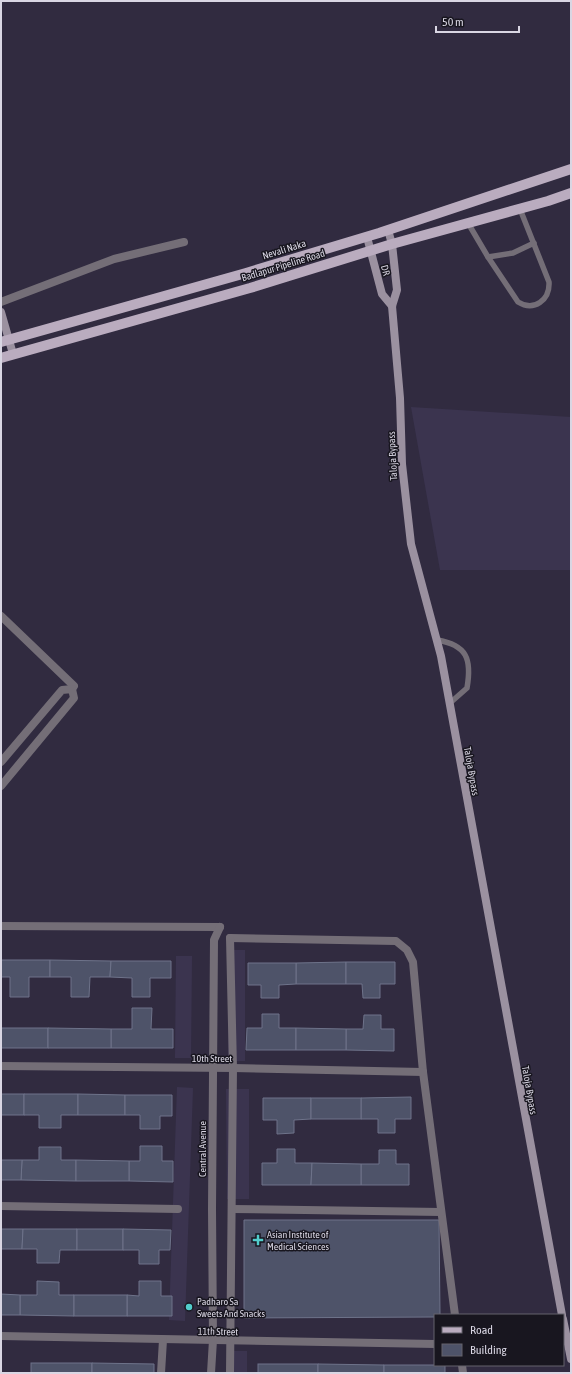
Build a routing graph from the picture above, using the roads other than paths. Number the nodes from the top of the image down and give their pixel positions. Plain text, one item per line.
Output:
1 (571, 169) edge
2 (571, 193) edge
3 (520, 209) junction
4 (468, 223) junction
5 (388, 230) junction
6 (367, 237) junction
7 (184, 242) dead end
8 (534, 243) junction
9 (392, 244) junction
10 (370, 251) junction
11 (488, 257) junction
12 (1, 302) edge
13 (392, 306) junction
14 (1, 312) edge
15 (5, 341) edge
16 (13, 354) junction
17 (1, 358) edge
18 (1, 616) edge
19 (437, 640) junction
20 (72, 690) junction
21 (450, 703) junction
22 (1, 762) edge
23 (1, 786) edge
24 (1, 926) edge
25 (220, 927) junction
26 (230, 938) junction
27 (1, 1066) edge
28 (213, 1068) junction
29 (234, 1068) junction
30 (423, 1072) junction
31 (1, 1206) edge
32 (178, 1209) dead end
33 (232, 1209) junction
34 (442, 1212) junction
35 (455, 1314) edge
36 (562, 1314) edge
37 (564, 1324) edge
38 (1, 1336) edge
39 (163, 1340) junction
40 (212, 1340) junction
41 (230, 1341) junction
42 (434, 1344) edge
43 (571, 1359) edge
44 (161, 1373) edge
45 (211, 1373) edge
46 (230, 1373) edge

1 - 5 main road, Nevali Naka
2 - 3 main road, Badlapur Pipeline Road
3 - 4 main road, Badlapur Pipeline Road
3 - 8 lane
4 - 9 main road, Badlapur Pipeline Road
4 - 11 lane
5 - 6 main road, Nevali Naka
5 - 9 main road, Taloja Bypass
6 - 10 main road, DR
6 - 15 main road, Nevali Naka
7 - 12 street
8 - 11 lane
8 - 11 lane
9 - 10 main road, Badlapur Pipeline Road
9 - 13 main road, Taloja Bypass
10 - 13 main road, DR
10 - 16 main road, Badlapur Pipeline Road
13 - 19 main road, Taloja Bypass
14 - 15 main road
15 - 16 main road
16 - 17 main road, Badlapur Pipeline Road
18 - 20 street
19 - 21 main road, Taloja Bypass
19 - 21 lane
20 - 22 street
20 - 23 street
21 - 36 main road, Taloja Bypass
24 - 25 street
25 - 26 street
25 - 28 street, Central Avenue
26 - 29 street
26 - 30 street
27 - 28 street, 10th Street
28 - 29 street, 10th Street
28 - 40 street, Central Avenue
29 - 30 street, 10th Street
29 - 33 street
30 - 34 street
31 - 32 street
33 - 34 street
33 - 41 street
34 - 35 street
37 - 43 main road
38 - 39 street, 11th Street
39 - 40 street, 11th Street
39 - 44 street
40 - 41 street, 11th Street
40 - 45 street, Central Avenue
41 - 42 street, 11th Street
41 - 46 street

